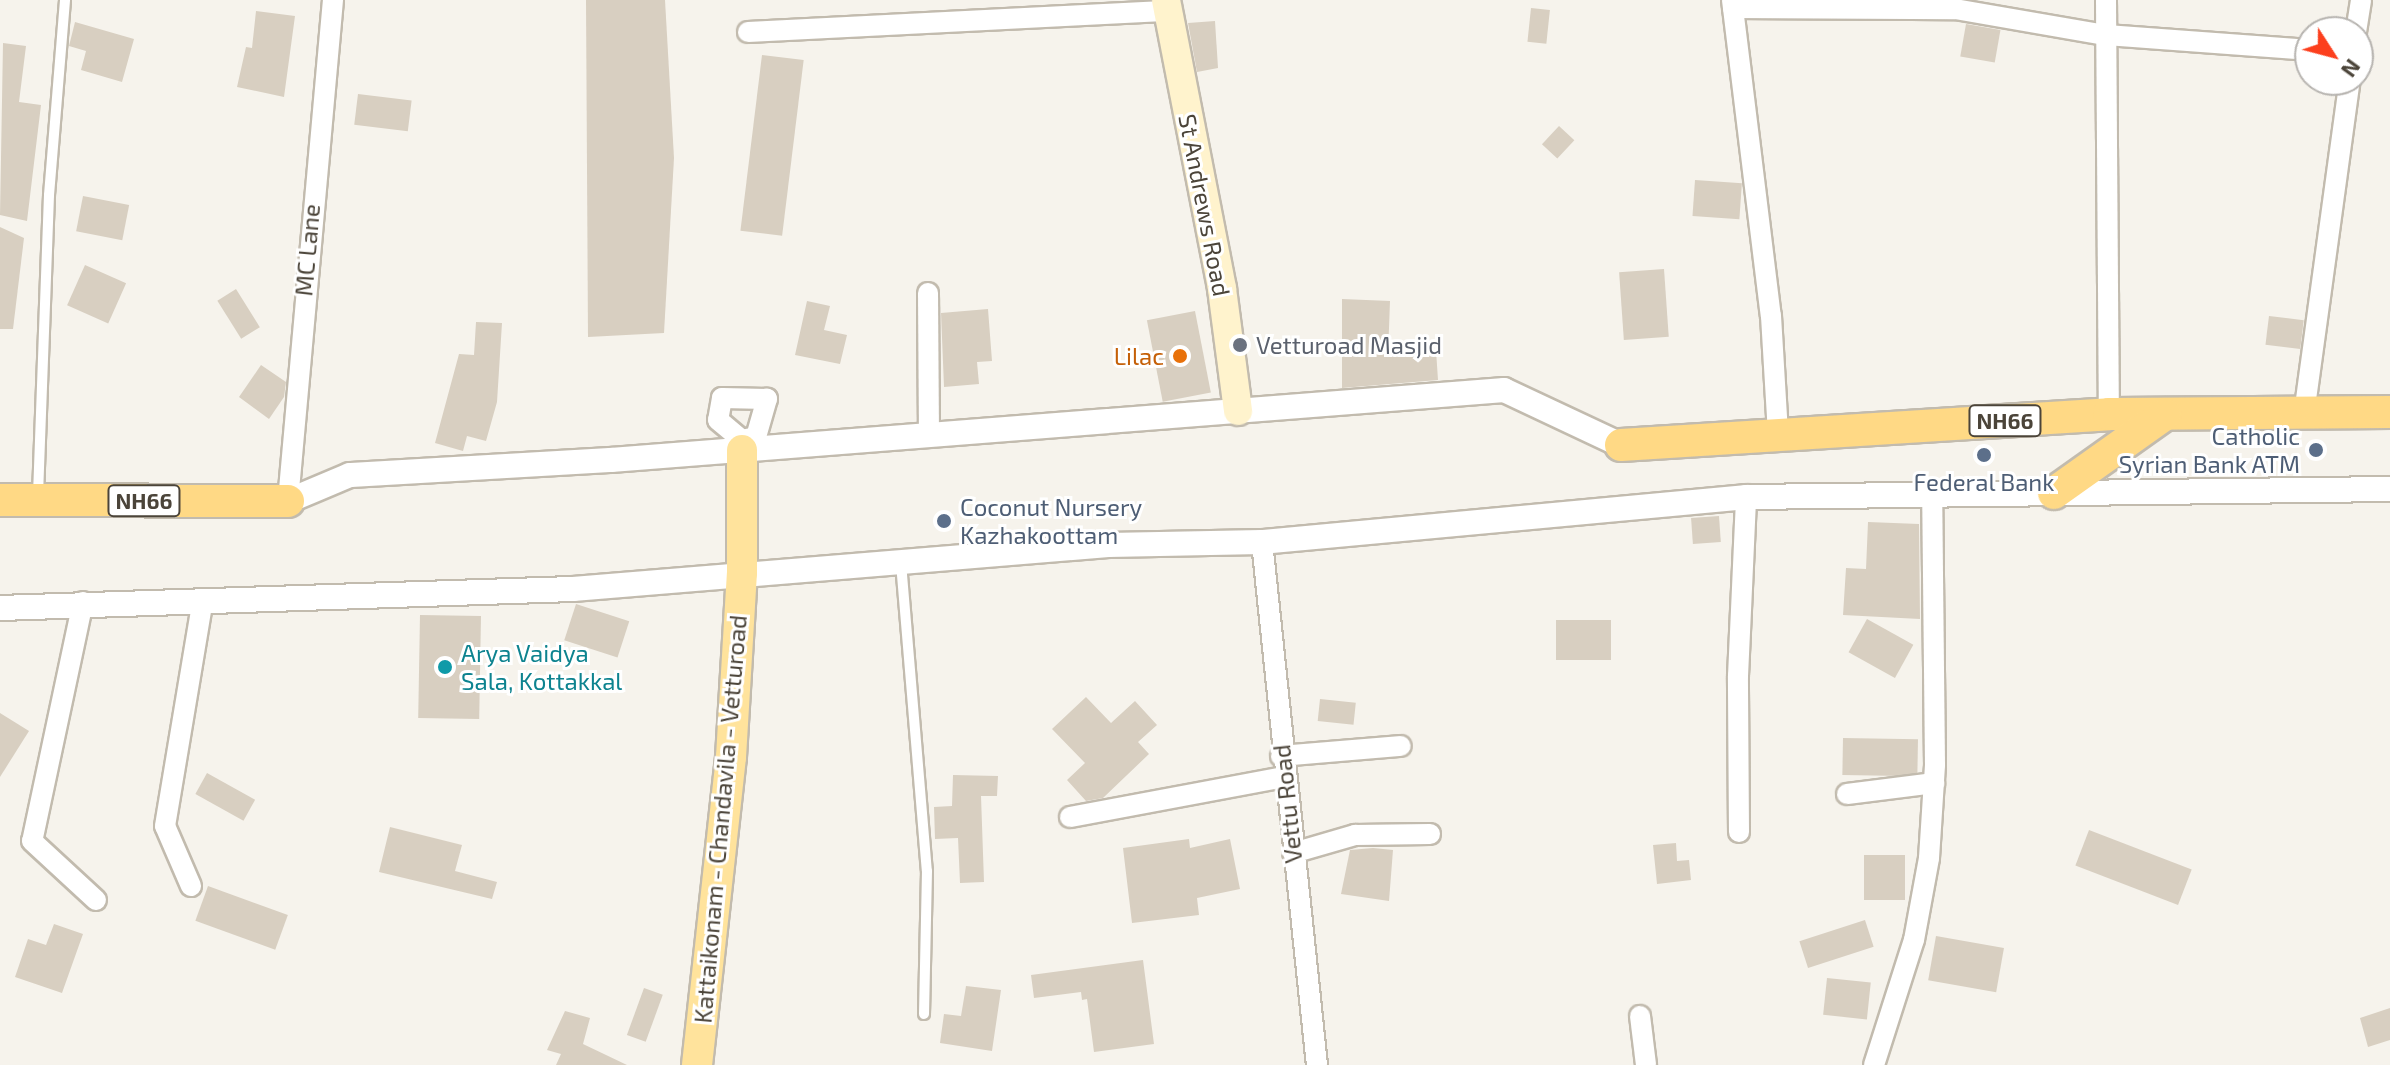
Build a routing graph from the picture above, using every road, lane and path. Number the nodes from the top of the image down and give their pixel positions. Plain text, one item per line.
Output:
1 (65, 0) edge
2 (333, 0) edge
3 (2106, 0) edge
4 (1732, 4) edge
5 (1167, 5) edge
6 (748, 32) dead end
7 (2106, 35) junction
8 (2294, 49) edge
9 (2348, 96) edge
10 (928, 293) dead end
11 (1238, 411) junction
12 (2390, 412) edge
13 (2109, 414) junction
14 (2165, 414) junction
15 (2304, 414) junction
16 (1778, 433) junction
17 (929, 435) junction
18 (742, 445) junction
19 (1621, 445) joint
20 (2390, 489) edge
21 (2054, 493) junction
22 (1932, 494) junction
23 (1746, 497) junction
24 (0, 500) edge
25 (37, 501) junction
26 (288, 501) junction
27 (1262, 542) junction
28 (901, 563) junction
29 (742, 573) junction
30 (203, 600) junction
31 (83, 602) junction
32 (0, 608) edge
33 (1401, 746) dead end
34 (1281, 756) junction
35 (1284, 777) junction
36 (1934, 783) junction
37 (1847, 794) dead end
38 (1070, 817) dead end
39 (1739, 832) dead end
40 (1430, 834) dead end
41 (1293, 853) junction
42 (191, 886) dead end
43 (96, 900) dead end
44 (924, 1014) dead end
45 (1640, 1016) dead end
46 (697, 1065) edge
47 (1317, 1065) edge
48 (1646, 1065) edge
49 (1874, 1065) edge

1 - 25 lane
2 - 26 street, MC Lane
3 - 7 street
4 - 7 street
4 - 16 street
5 - 6 street
5 - 11 main road, St Andrews Road
7 - 8 street
7 - 13 street
9 - 15 street
10 - 17 street
11 - 17 street
11 - 19 street
12 - 15 highway, NH66
13 - 14 highway, NH66
13 - 16 highway, NH66
14 - 15 highway, NH66
14 - 21 highway
16 - 19 highway, NH66
17 - 18 street
18 - 26 street
18 - 29 main road, Kattaikonam - Chandavila - Vetturoad
20 - 21 street
21 - 22 street
22 - 23 street
22 - 36 street
23 - 27 street
23 - 39 street
24 - 25 highway, NH66
25 - 26 highway, NH66
27 - 28 street
27 - 34 street, Vettu Road
28 - 29 street
28 - 44 lane
29 - 30 street
29 - 46 main road, Kattaikonam - Chandavila - Vetturoad
30 - 31 street
30 - 42 street
31 - 32 street
31 - 43 street
33 - 34 street
34 - 35 street, Vettu Road
35 - 38 street
35 - 41 street, Vettu Road
36 - 37 street
36 - 49 street
40 - 41 street
41 - 47 street, Vettu Road
45 - 48 street

